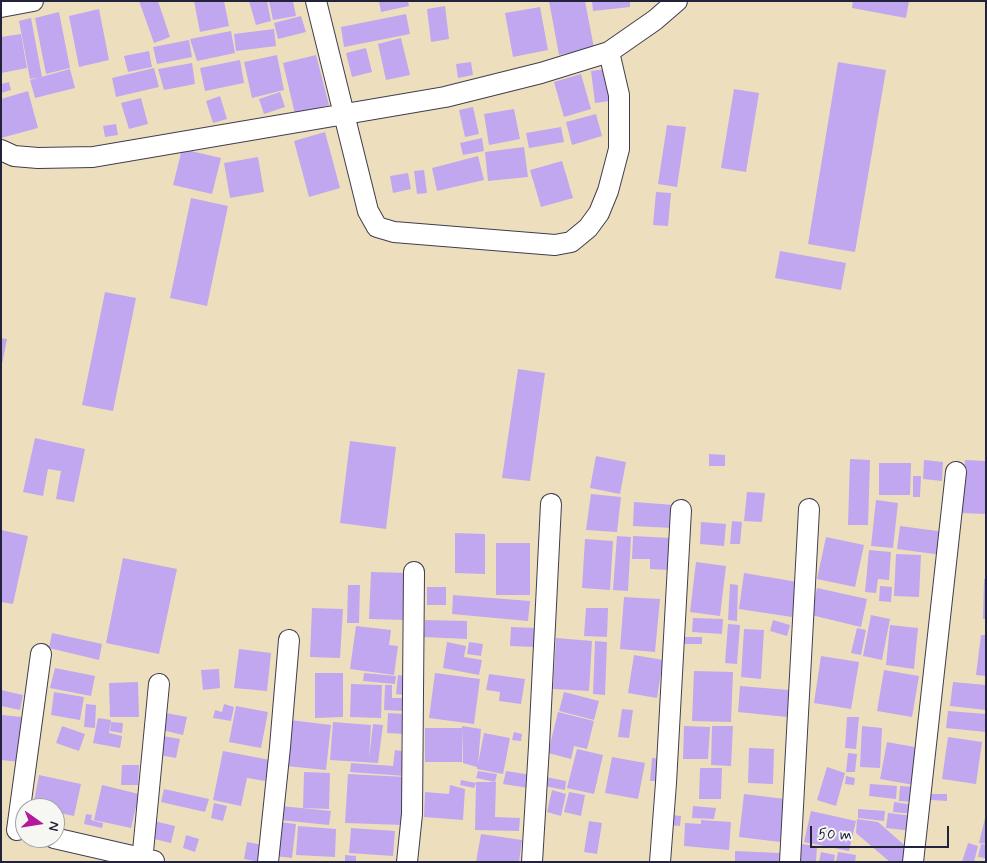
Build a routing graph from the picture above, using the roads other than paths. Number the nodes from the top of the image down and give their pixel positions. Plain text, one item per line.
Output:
1 (33, 1) edge
2 (316, 1) edge
3 (677, 1) edge
4 (1, 7) edge
5 (609, 52) junction
6 (345, 115) junction
7 (1, 150) edge
8 (956, 472) dead end
9 (551, 504) dead end
10 (809, 509) dead end
11 (681, 510) dead end
12 (414, 572) dead end
13 (289, 640) dead end
14 (41, 654) dead end
15 (159, 684) dead end
16 (14, 829) edge
17 (65, 841) edge
18 (147, 861) edge
19 (268, 862) edge
20 (407, 862) edge
21 (532, 862) edge
22 (660, 862) edge
23 (790, 862) edge
24 (913, 862) edge

1 - 4 street
2 - 6 street
3 - 5 street
5 - 6 street
5 - 6 street
6 - 7 street
8 - 24 street
9 - 21 street
10 - 23 street
11 - 22 street
12 - 20 street
13 - 19 street
14 - 16 street
15 - 18 street
17 - 18 street

